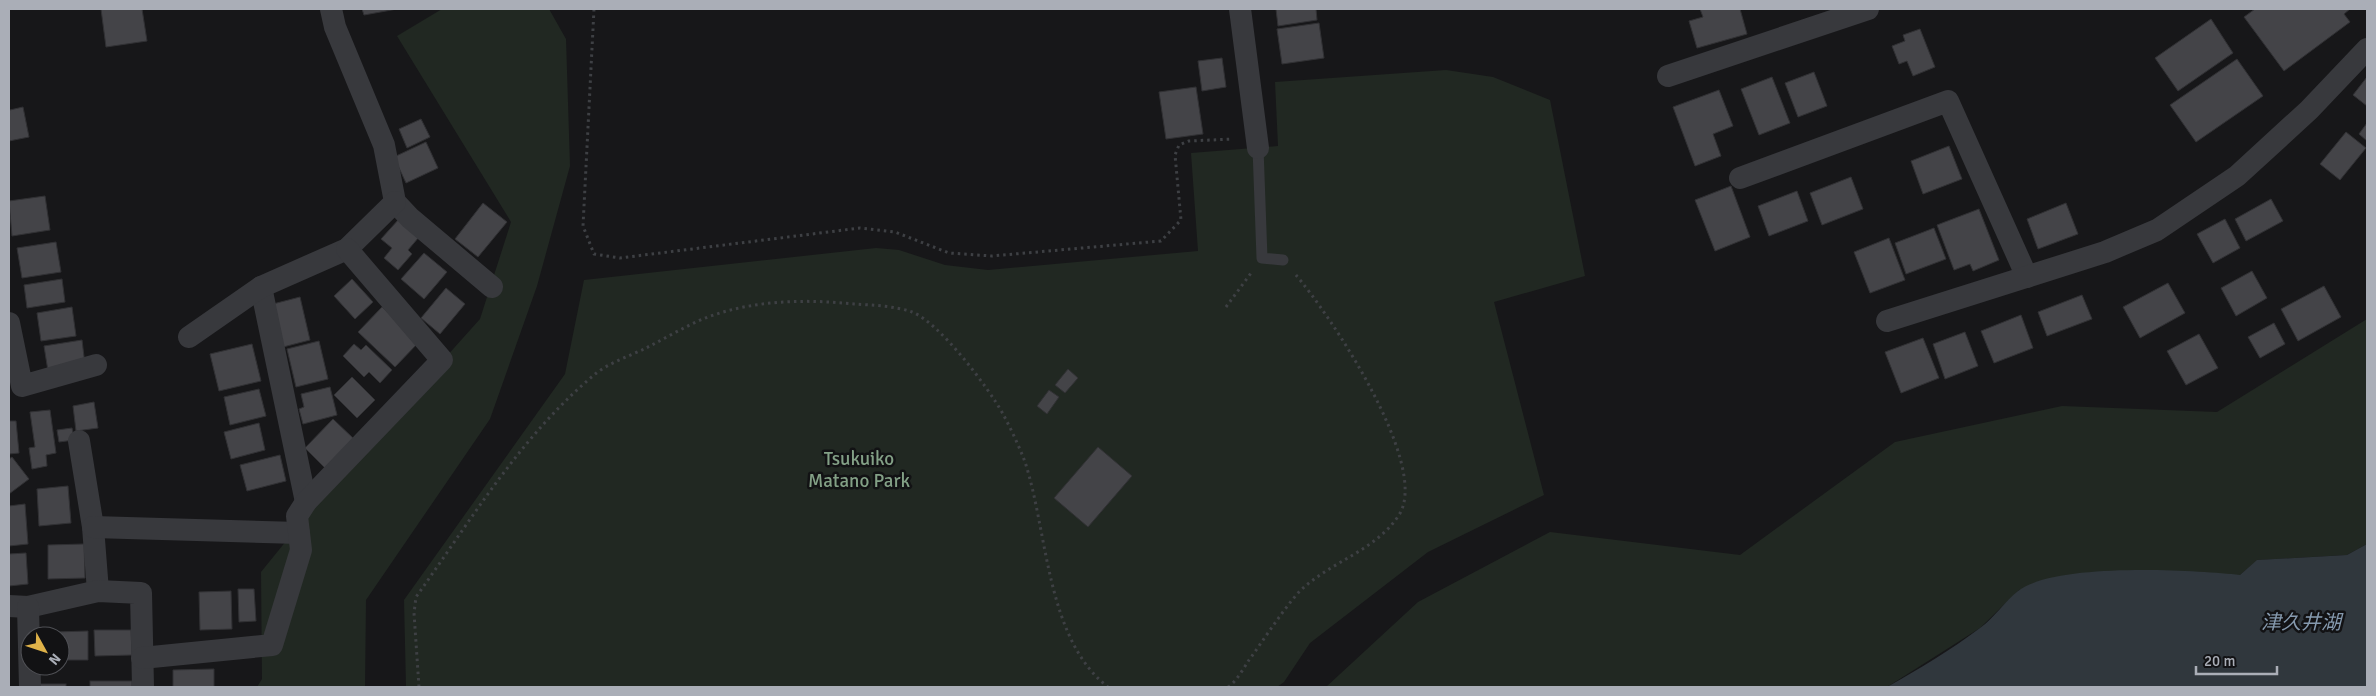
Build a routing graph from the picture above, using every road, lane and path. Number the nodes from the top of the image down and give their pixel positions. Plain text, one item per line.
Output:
1 (331, 9) edge
2 (594, 9) edge
3 (1240, 9) edge
4 (1868, 9) edge
5 (2367, 49) edge
6 (1668, 76) dead end
7 (1258, 143) junction
8 (1740, 178) dead end
9 (394, 202) junction
10 (347, 249) junction
11 (1262, 258) junction
12 (1283, 260) joint
13 (2028, 277) junction
14 (261, 286) junction
15 (492, 287) dead end
16 (1226, 307) dead end
17 (9, 322) edge
18 (1887, 322) dead end
19 (189, 337) dead end
20 (96, 365) dead end
21 (79, 441) dead end
22 (306, 502) junction
23 (93, 527) junction
24 (299, 534) junction
25 (98, 591) junction
26 (18, 606) edge
27 (142, 658) junction
28 (30, 687) edge
29 (143, 687) edge
30 (418, 687) edge
31 (1108, 687) edge
32 (1228, 687) edge

1 - 9 street
2 - 7 path
3 - 7 street
4 - 6 street
5 - 13 street
7 - 11 lane
8 - 13 street
9 - 10 street
9 - 15 street
10 - 14 street
10 - 22 street
11 - 12 lane
11 - 16 path
12 - 32 path
13 - 18 street
14 - 19 street
14 - 22 street
17 - 20 street
21 - 23 street
22 - 24 street
23 - 24 street
23 - 25 street
24 - 27 street
25 - 26 street
25 - 27 street
26 - 28 street
27 - 29 street
30 - 31 path

